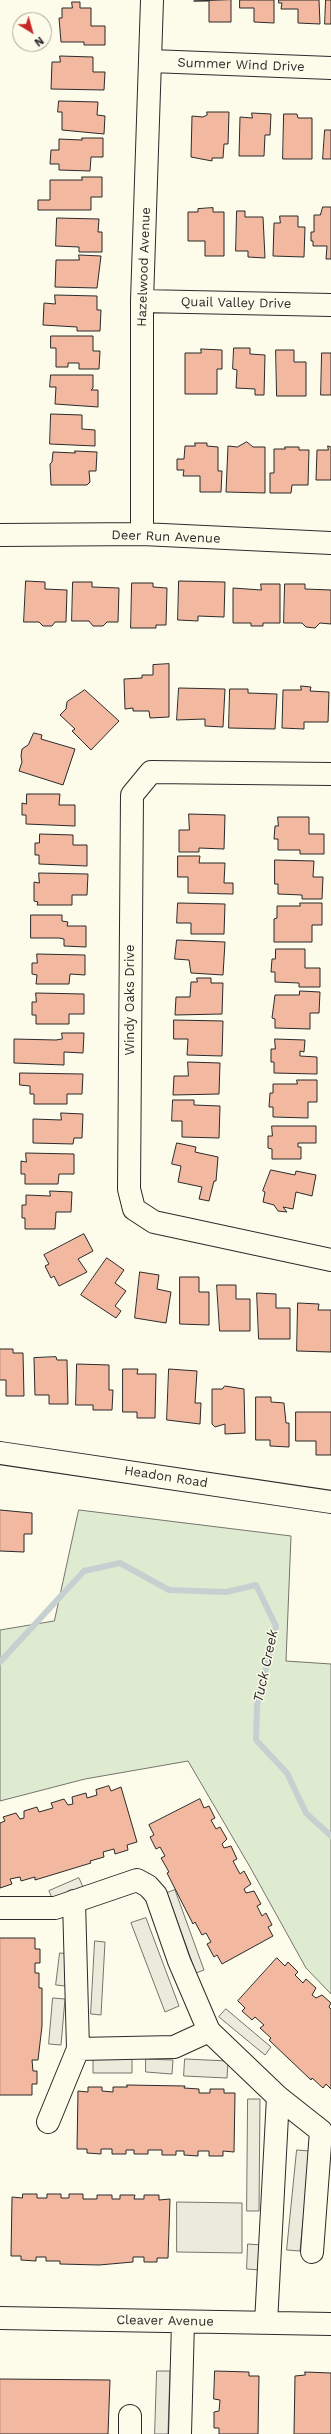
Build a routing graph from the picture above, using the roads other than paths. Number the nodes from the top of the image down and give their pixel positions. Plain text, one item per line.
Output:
1 (152, 0) edge
2 (151, 61) junction
3 (331, 68) edge
4 (142, 301) junction
5 (331, 304) edge
6 (142, 534) junction
7 (0, 535) edge
8 (331, 543) edge
9 (331, 774) edge
10 (331, 1260) edge
11 (0, 1453) edge
12 (331, 1502) edge
13 (74, 1901) junction
14 (0, 1908) edge
15 (209, 2031) junction
16 (78, 2049) junction
17 (278, 2097) junction
18 (48, 2122) dead end
19 (312, 2252) dead end
20 (0, 2318) edge
21 (183, 2322) junction
22 (266, 2323) junction
23 (331, 2324) edge
24 (180, 2434) edge

1 - 2 street, Hazelwood Avenue
2 - 3 street, Summer Wind Drive
2 - 4 street, Hazelwood Avenue
4 - 5 street, Quail Valley Drive
4 - 6 street, Hazelwood Avenue
6 - 7 street, Deer Run Avenue
6 - 8 street, Deer Run Avenue
9 - 10 street, Windy Oaks Drive
11 - 12 street, Headon Road
13 - 14 street
13 - 15 street
13 - 16 street
15 - 16 street
15 - 17 street
16 - 18 street
17 - 19 street
17 - 22 street
20 - 21 street, Cleaver Avenue
21 - 22 street, Cleaver Avenue
21 - 24 street
22 - 23 street, Cleaver Avenue

